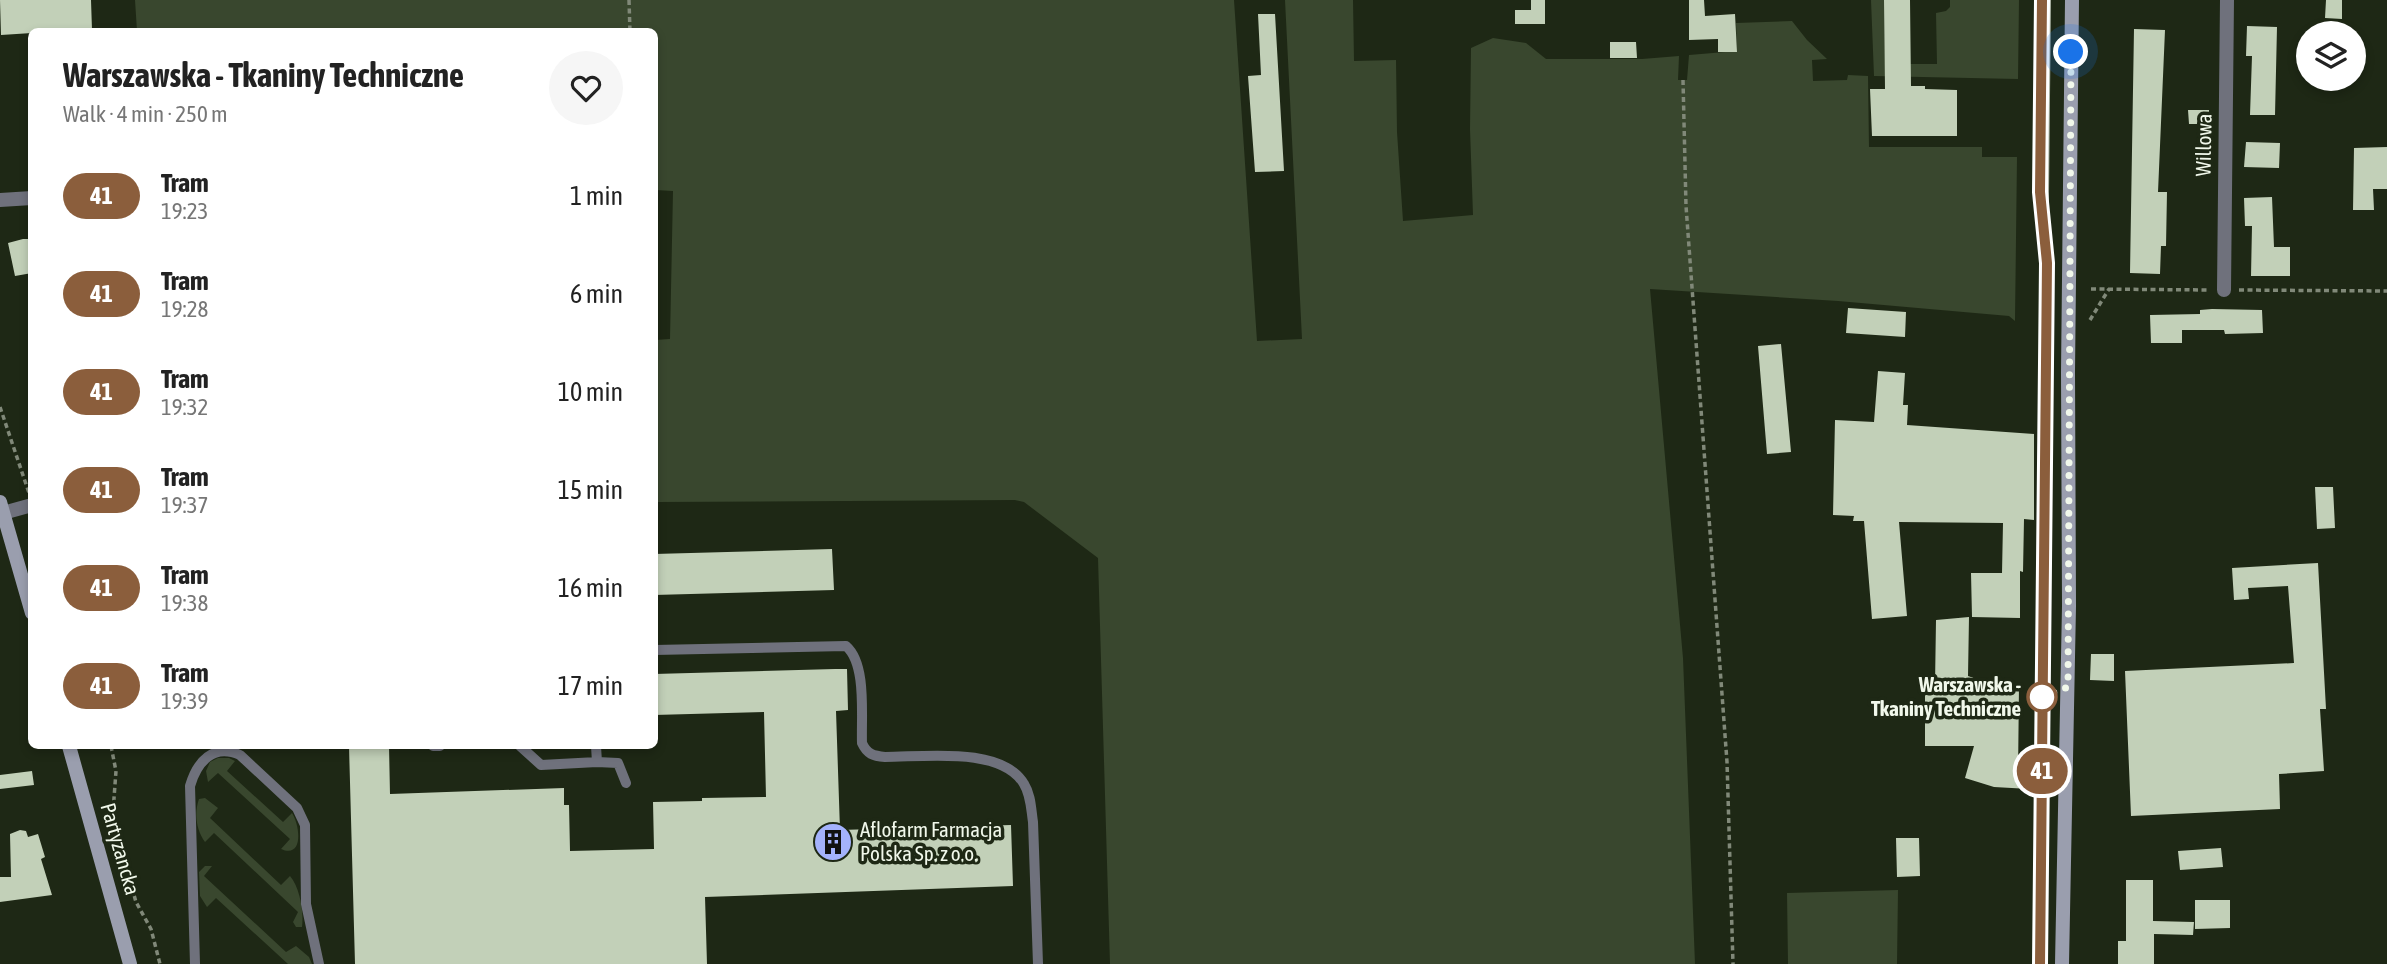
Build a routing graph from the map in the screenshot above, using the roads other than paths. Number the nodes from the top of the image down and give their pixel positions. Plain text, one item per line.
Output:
1 (2072, 0) edge
2 (2227, 0) edge
3 (28, 198) edge
4 (0, 200) edge
5 (2224, 290) dead end
6 (28, 504) edge
7 (2, 508) edge
8 (28, 599) edge
9 (658, 650) edge
10 (70, 749) edge
11 (523, 749) edge
12 (596, 749) edge
13 (597, 762) junction
14 (626, 783) dead end
15 (130, 964) edge
16 (195, 964) edge
17 (319, 964) edge
18 (1038, 964) edge
19 (2062, 964) edge

1 - 19 main road
2 - 5 street, Willowa
3 - 4 street
6 - 7 street
7 - 8 main road
9 - 18 lane
10 - 15 main road, Partyzancka
11 - 13 lane
12 - 13 lane
13 - 14 lane
16 - 17 lane

